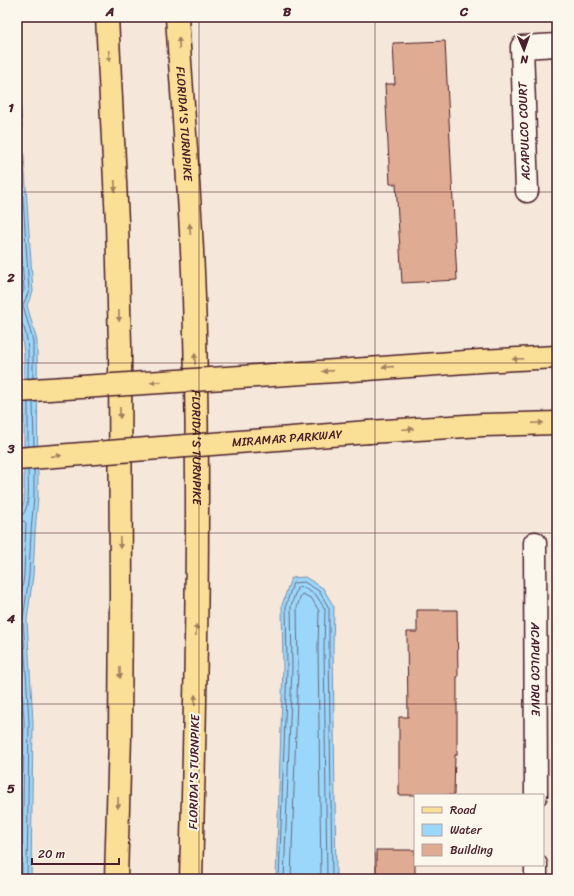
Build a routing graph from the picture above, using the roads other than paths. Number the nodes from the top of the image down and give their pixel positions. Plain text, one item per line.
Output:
1 (107, 17) edge
2 (177, 17) edge
3 (557, 45) edge
4 (527, 191) dead end
5 (557, 357) edge
6 (17, 391) edge
7 (557, 423) edge
8 (17, 458) edge
9 (534, 543) dead end
10 (536, 794) edge
11 (536, 866) edge
12 (116, 879) edge
13 (191, 879) edge
14 (536, 879) edge

1 -> 12 main road
13 -> 2 main road, FLORIDA'S TURNPIKE
3 - 4 street, ACAPULCO COURT
5 -> 6 main road, bridge
8 -> 7 main road, MIRAMAR PARKWAY, bridge
9 - 10 street, ACAPULCO DRIVE
11 - 14 street

